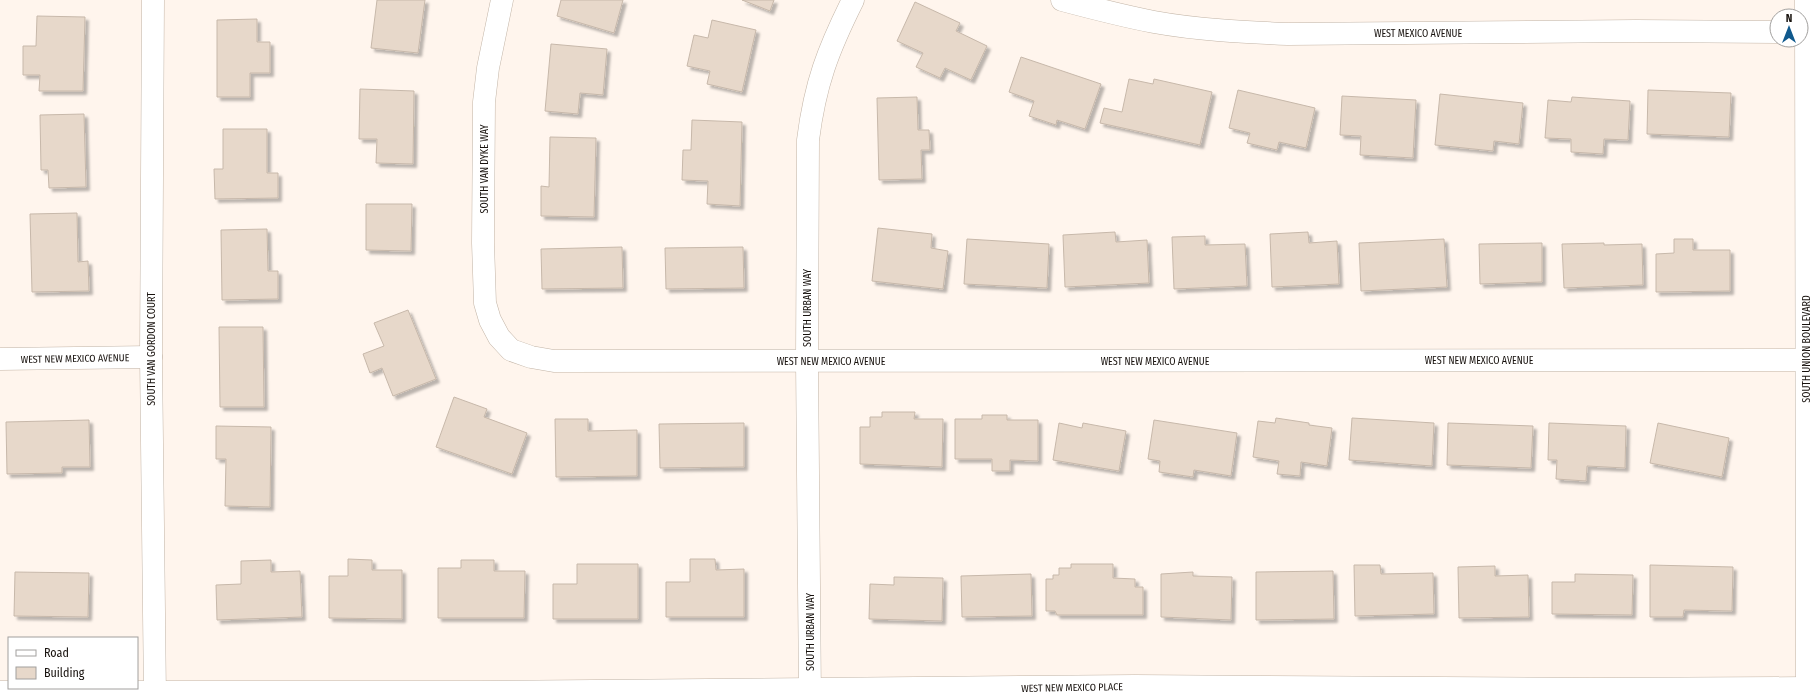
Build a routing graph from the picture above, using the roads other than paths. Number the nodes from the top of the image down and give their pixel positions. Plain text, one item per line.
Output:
1 (153, 0) edge
2 (502, 0) edge
3 (853, 0) edge
4 (1062, 0) edge
5 (1769, 32) edge
6 (1803, 48) edge
7 (499, 337) joint
8 (150, 357) junction
9 (0, 359) edge
10 (1812, 360) edge
11 (807, 361) junction
12 (0, 692) edge
13 (1135, 692) edge
14 (1589, 693) edge
15 (1807, 693) edge
16 (155, 694) edge
17 (481, 694) edge
18 (810, 694) edge

1 - 8 street, SOUTH VAN GORDON COURT
2 - 7 street, SOUTH VAN DYKE WAY
3 - 11 street, SOUTH URBAN WAY
4 - 5 street, WEST MEXICO AVENUE
6 - 10 street, SOUTH UNION BOULEVARD
7 - 11 street, WEST NEW MEXICO AVENUE
8 - 9 street, WEST NEW MEXICO AVENUE
8 - 16 street, SOUTH VAN GORDON COURT
10 - 11 street, WEST NEW MEXICO AVENUE
10 - 15 street, SOUTH UNION BOULEVARD
11 - 18 street, SOUTH URBAN WAY
12 - 16 street, WEST NEW MEXICO PLACE
13 - 14 street, WEST NEW MEXICO PLACE
13 - 18 street, WEST NEW MEXICO PLACE
14 - 15 street, WEST NEW MEXICO PLACE
16 - 17 street, WEST NEW MEXICO PLACE
17 - 18 street, WEST NEW MEXICO PLACE

